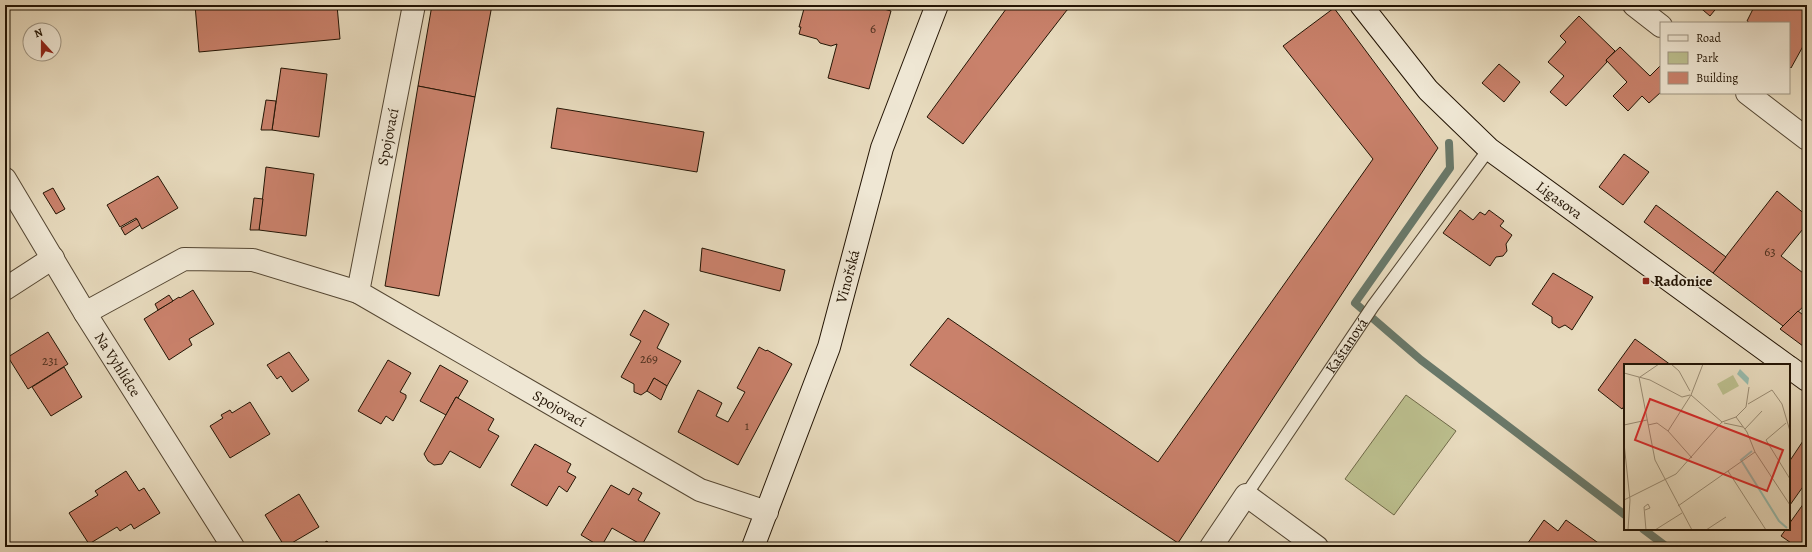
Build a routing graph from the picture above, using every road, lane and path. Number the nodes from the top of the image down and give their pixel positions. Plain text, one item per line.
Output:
1 (414, 5) edge
2 (937, 5) edge
3 (1361, 5) edge
4 (1634, 5) edge
5 (1660, 25) edge
6 (1748, 94) edge
7 (1807, 139) edge
8 (1489, 149) junction
9 (5, 179) edge
10 (53, 258) junction
11 (5, 289) edge
12 (358, 292) junction
13 (85, 313) junction
14 (1785, 364) edge
15 (1790, 368) edge
16 (1807, 380) edge
17 (1246, 495) junction
18 (767, 512) junction
19 (233, 547) edge
20 (753, 547) edge
21 (1211, 547) edge
22 (1317, 547) edge

1 - 12 street, Spojovací
2 - 18 street, Vinořská
3 - 8 street, Ligasova
4 - 5 street
6 - 7 street
8 - 14 street, Ligasova
8 - 17 lane, Kaštanová
9 - 10 street, Na Vyhlídce
10 - 11 street
10 - 13 street, Na Vyhlídce
12 - 13 street, Spojovací
12 - 18 street, Spojovací
13 - 19 street, Na Vyhlídce
15 - 16 street
17 - 21 street, Kaštanová
17 - 22 street
18 - 20 street, Vinořská

